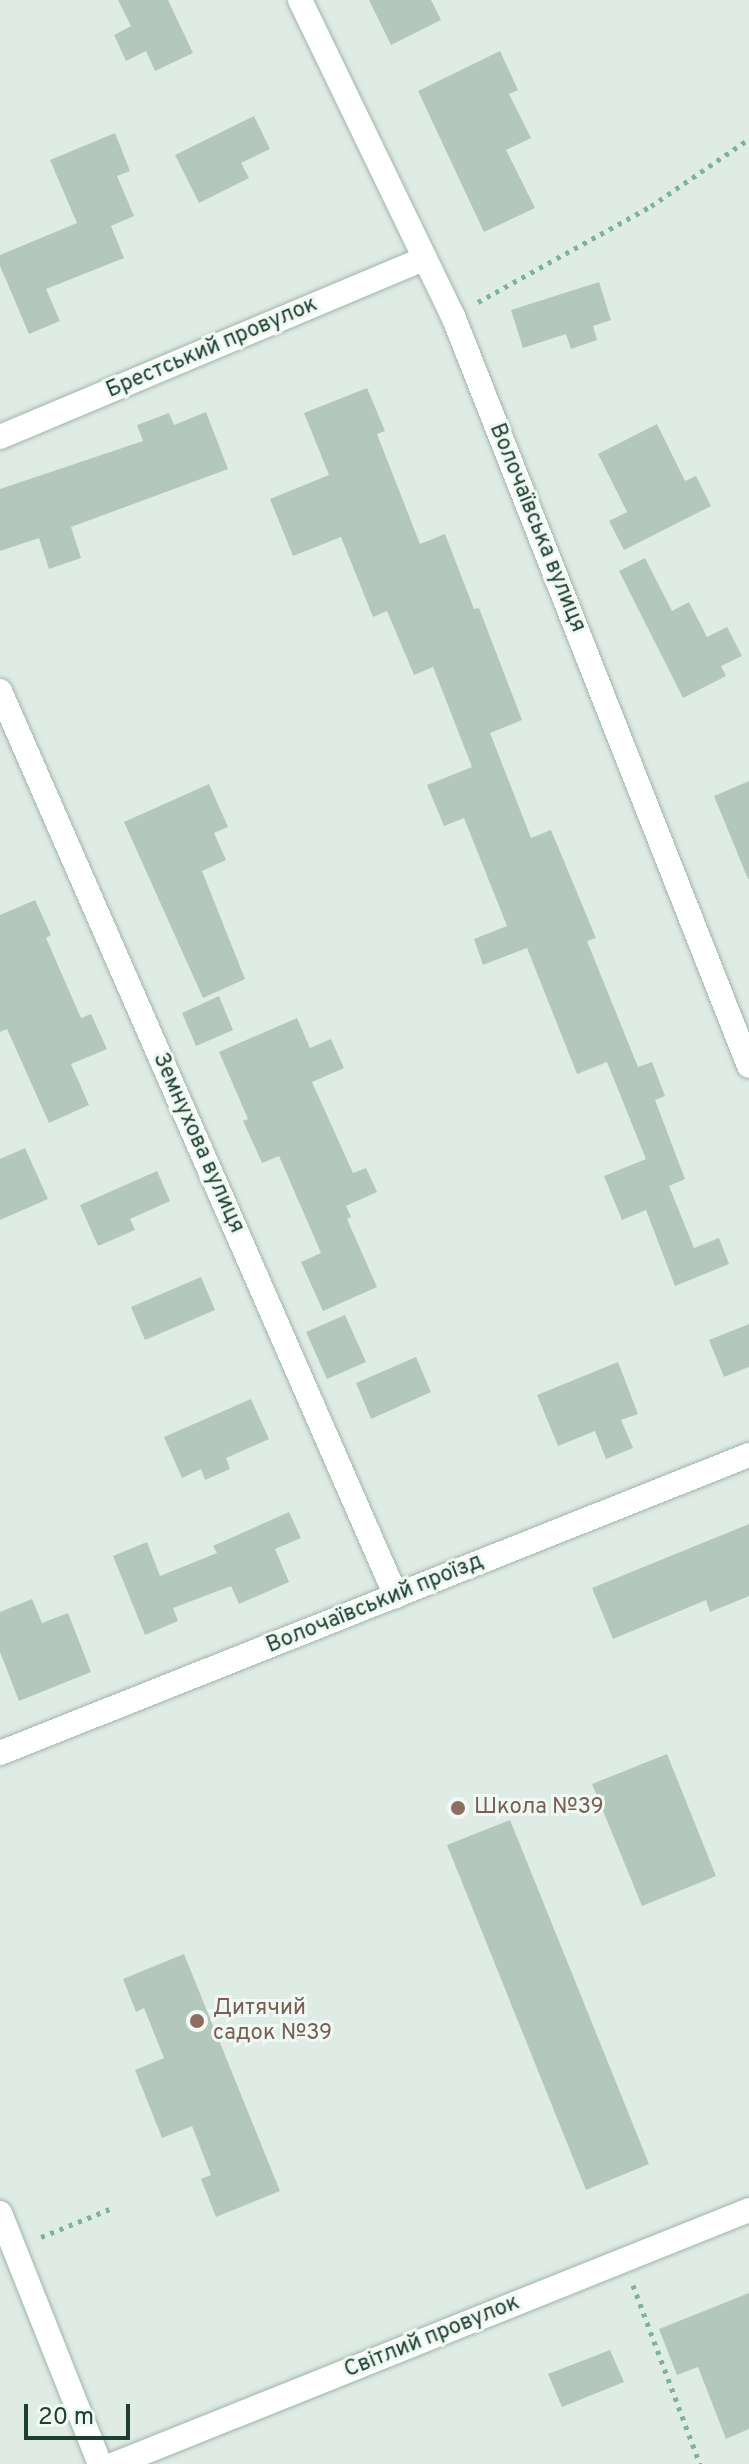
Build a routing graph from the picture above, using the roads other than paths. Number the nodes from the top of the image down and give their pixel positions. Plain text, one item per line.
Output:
1 (300, 0) edge
2 (425, 258) junction
3 (0, 437) edge
4 (0, 691) edge
5 (749, 1066) edge
6 (749, 1455) edge
7 (396, 1596) junction
8 (0, 1753) edge
9 (749, 2210) edge
10 (0, 2213) edge
11 (100, 2464) edge
12 (115, 2464) edge

1 - 2 street, Волочаївська вулиця
2 - 3 street, Брестський провулок
2 - 5 street, Волочаївська вулиця
4 - 7 street, Земнухова вулиця
6 - 7 street, Волочаївський проїзд
7 - 8 street, Волочаївський проїзд
9 - 12 street, Світлий провулок
10 - 11 street

